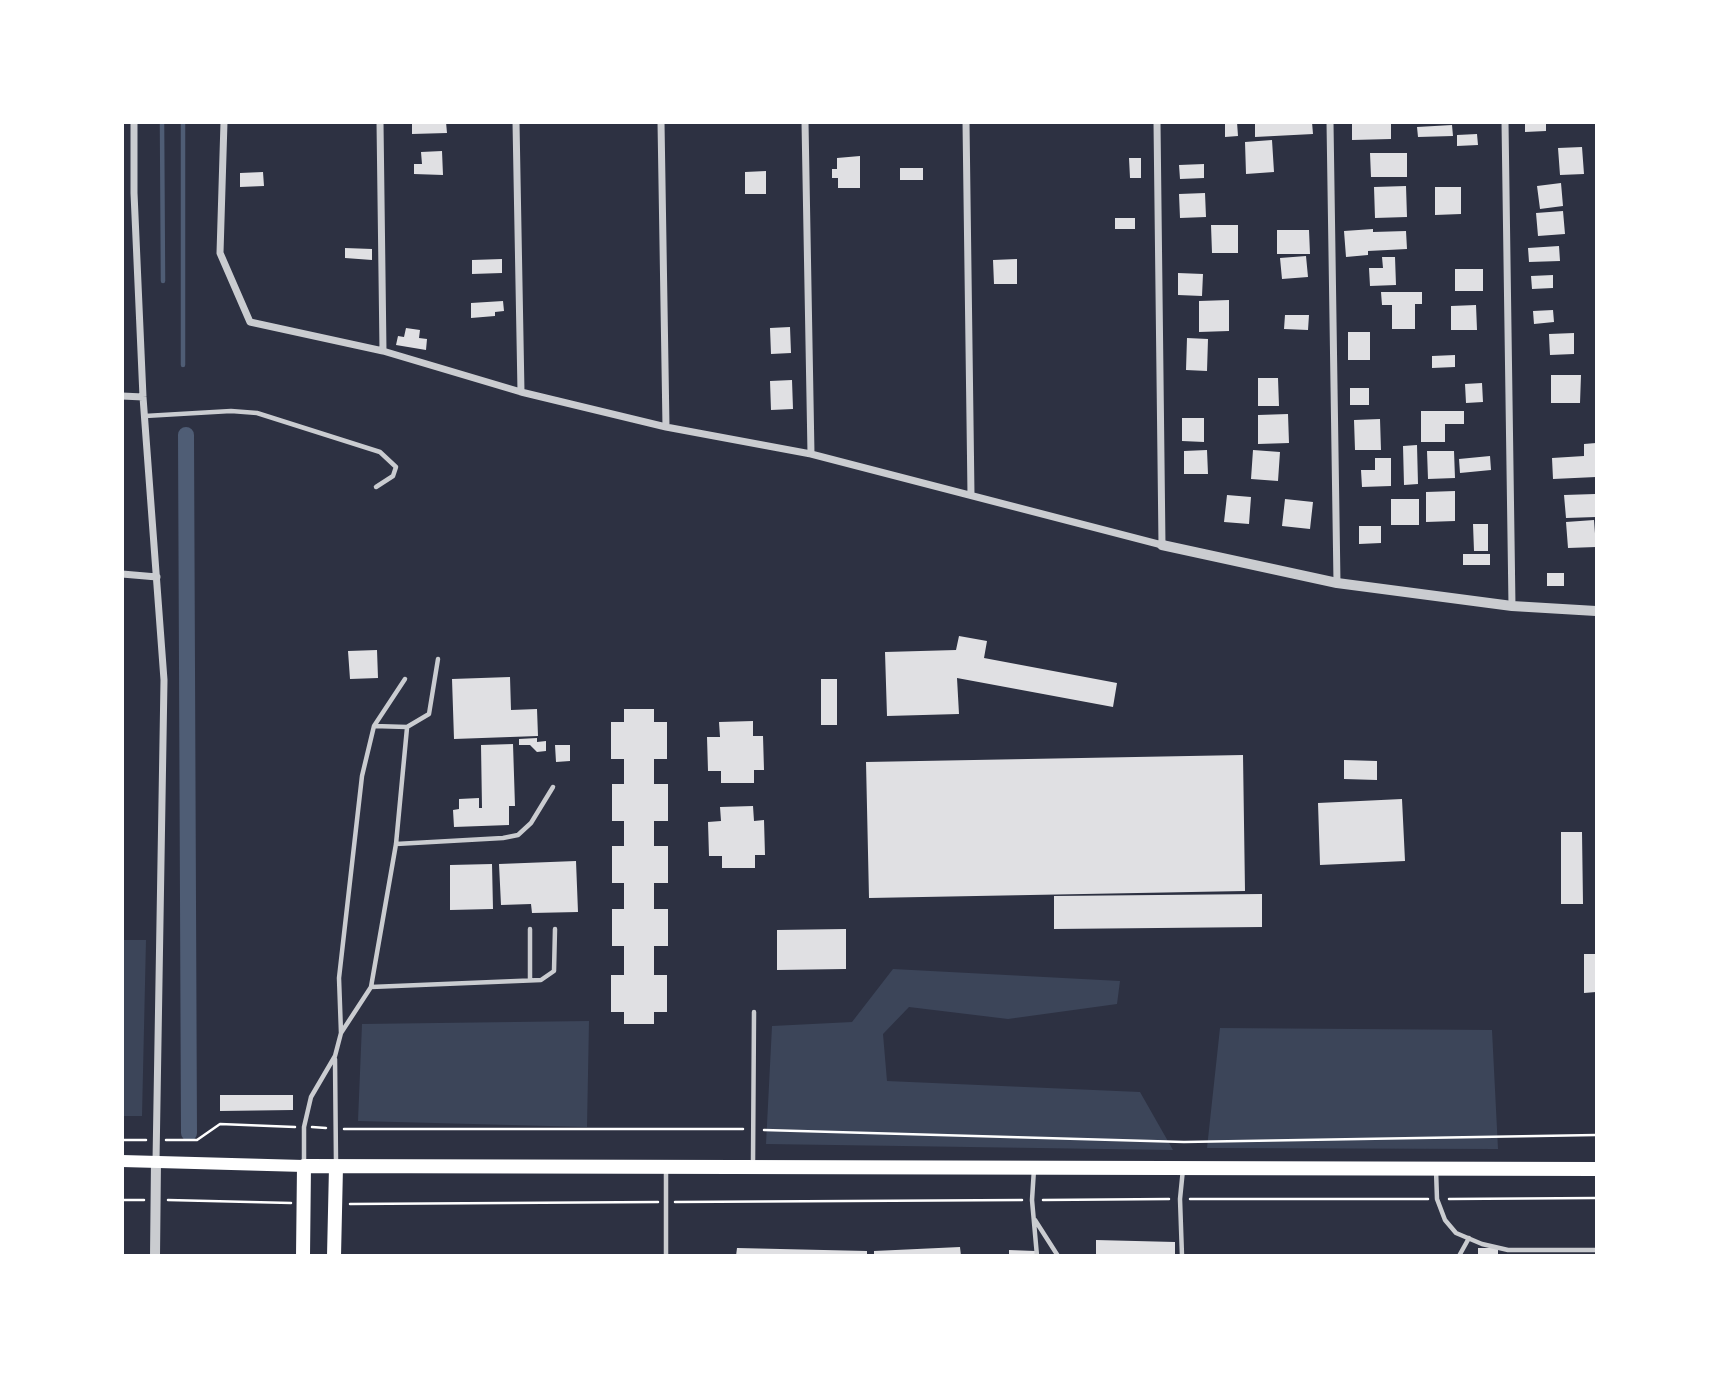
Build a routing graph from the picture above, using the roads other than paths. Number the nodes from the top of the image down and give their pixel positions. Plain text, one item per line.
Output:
1 (134, 122) edge
2 (224, 122) edge
3 (380, 122) edge
4 (516, 122) edge
5 (661, 122) edge
6 (805, 122) edge
7 (966, 122) edge
8 (1157, 122) edge
9 (1330, 122) edge
10 (1505, 122) edge
11 (383, 351) junction
12 (521, 392) junction
13 (122, 396) edge
14 (144, 397) junction
15 (145, 416) junction
16 (666, 426) junction
17 (811, 454) junction
18 (376, 487) dead end
19 (971, 495) junction
20 (1162, 545) junction
21 (122, 574) edge
22 (157, 577) junction
23 (1337, 583) junction
24 (1512, 606) junction
25 (1597, 611) edge
26 (438, 659) dead end
27 (405, 679) dead end
28 (374, 726) junction
29 (407, 727) junction
30 (553, 787) dead end
31 (396, 844) junction
32 (530, 929) dead end
33 (555, 929) dead end
34 (530, 980) junction
35 (371, 987) junction
36 (754, 1012) dead end
37 (341, 1033) junction
38 (335, 1056) junction
39 (122, 1161) edge
40 (156, 1161) junction
41 (304, 1166) junction
42 (336, 1167) junction
43 (666, 1167) junction
44 (753, 1168) junction
45 (1034, 1168) junction
46 (1183, 1169) junction
47 (1436, 1169) junction
48 (1597, 1169) edge
49 (1035, 1219) junction
50 (1469, 1238) junction
51 (1597, 1250) edge
52 (155, 1255) edge
53 (303, 1255) edge
54 (334, 1255) edge
55 (666, 1255) edge
56 (1037, 1255) edge
57 (1058, 1255) edge
58 (1182, 1255) edge
59 (1459, 1255) edge

1 - 14 street
2 - 11 street
3 - 11 street
4 - 12 street
5 - 16 street
6 - 17 street
7 - 19 street
8 - 20 street
9 - 23 street
10 - 24 street
11 - 12 street
12 - 16 street
13 - 14 street
14 - 15 street
15 - 18 lane
15 - 22 street
16 - 17 street
17 - 19 street
19 - 20 street
20 - 23 street
21 - 22 street
22 - 40 street
23 - 24 street
24 - 25 street
26 - 29 lane
27 - 28 lane
28 - 29 lane
28 - 37 lane
29 - 31 lane
30 - 31 lane
31 - 35 lane
32 - 34 lane
33 - 34 lane
34 - 35 lane
35 - 37 lane
36 - 44 lane
37 - 38 lane
38 - 41 lane
38 - 42 lane
39 - 40 main road
40 - 41 main road
40 - 52 street
41 - 42 main road
41 - 53 main road
42 - 43 main road
42 - 54 main road
43 - 44 main road
43 - 55 lane
44 - 45 main road
45 - 46 main road
45 - 49 lane
46 - 47 main road
46 - 58 lane
47 - 48 main road
47 - 50 lane
49 - 56 lane
49 - 57 lane
50 - 51 lane
50 - 59 lane

